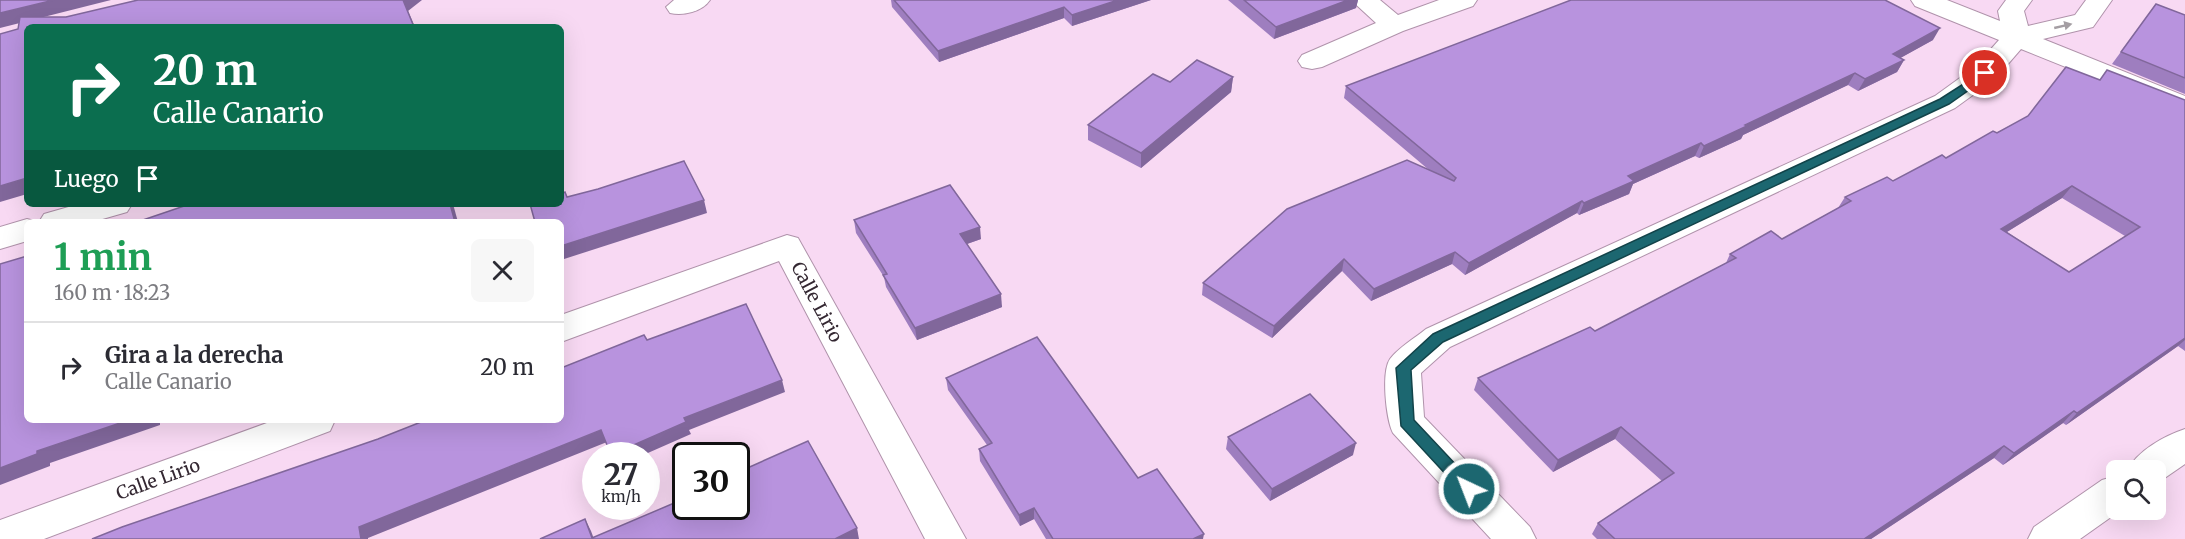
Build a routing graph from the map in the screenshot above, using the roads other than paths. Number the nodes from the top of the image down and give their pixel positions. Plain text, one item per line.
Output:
1 (1364, 0) edge
2 (1464, 0) edge
3 (1924, 0) edge
4 (2019, 0) edge
5 (2099, 0) edge
6 (1394, 25) junction
7 (2017, 37) junction
8 (1312, 61) dead end
9 (2185, 106) edge
10 (106, 207) edge
11 (65, 219) edge
12 (24, 231) edge
13 (0, 238) edge
14 (564, 329) edge
15 (309, 423) edge
16 (2185, 444) edge
17 (2162, 460) edge
18 (2106, 499) edge
19 (0, 538) edge
20 (946, 539) edge
21 (1516, 539) edge
22 (2048, 539) edge

1 - 6 street
2 - 6 street
3 - 7 street
4 - 7 street
7 -> 5 street
6 - 8 street
7 - 9 street
7 - 21 street
10 - 11 street
12 - 13 street
14 - 20 street, Calle Lirio
15 - 19 street, Calle Lirio
16 - 17 street
18 - 22 street

